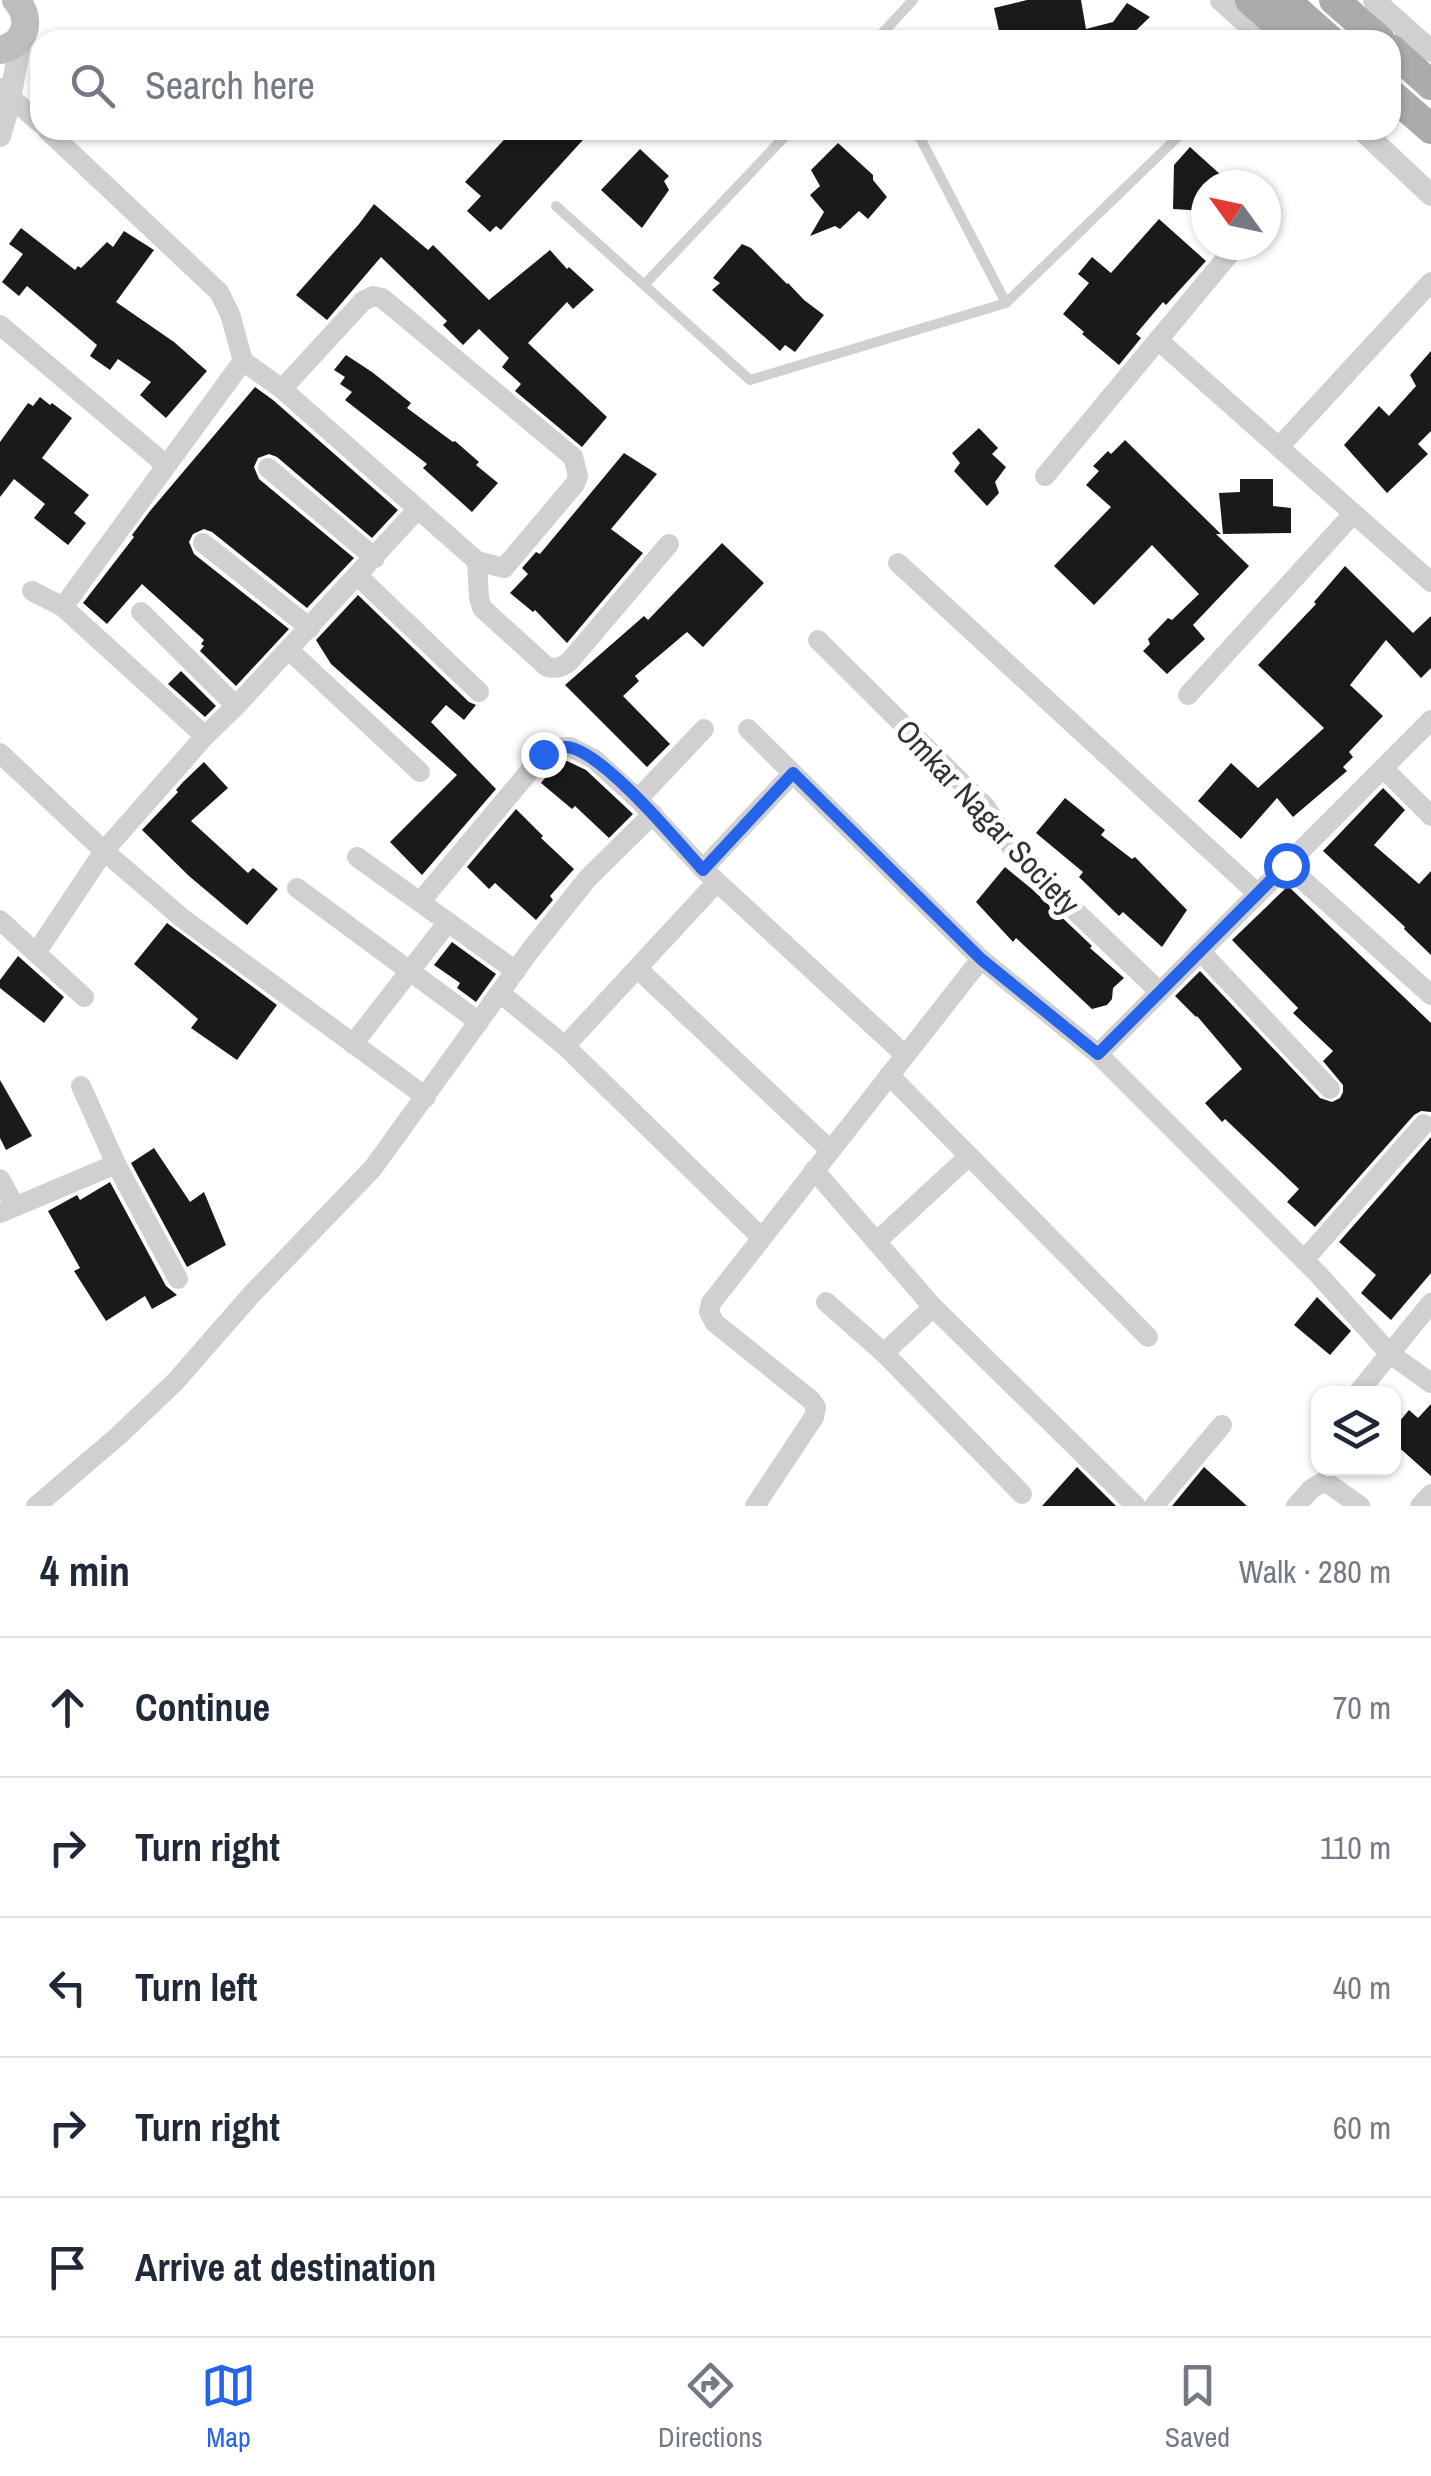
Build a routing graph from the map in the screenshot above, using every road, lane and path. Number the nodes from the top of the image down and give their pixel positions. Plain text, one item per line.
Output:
1 (913, 0) edge
2 (1222, 0) edge
3 (1250, 0) edge
4 (1285, 0) edge
5 (1334, 0) edge
6 (1374, 0) edge
7 (20, 20) edge
8 (885, 30) edge
9 (1254, 30) edge
10 (1284, 30) edge
11 (1319, 30) edge
12 (1368, 30) edge
13 (1431, 51) edge
14 (1401, 59) edge
15 (1431, 85) edge
16 (5, 92) edge
17 (1401, 103) edge
18 (30, 114) edge
19 (1401, 130) edge
20 (1431, 130) edge
21 (0, 136) edge
22 (58, 140) edge
23 (782, 140) edge
24 (921, 140) edge
25 (1175, 140) edge
26 (1373, 140) edge
27 (1431, 145) edge
28 (1431, 194) edge
29 (556, 206) dead end
30 (1225, 260) edge
31 (1431, 282) edge
32 (645, 284) junction
33 (1006, 303) junction
34 (0, 325) edge
35 (1158, 340) junction
36 (244, 361) junction
37 (282, 389) junction
38 (1279, 448) junction
39 (166, 466) junction
40 (268, 468) dead end
41 (1045, 476) dead end
42 (417, 510) junction
43 (1353, 514) junction
44 (203, 543) dead end
45 (669, 544) dead end
46 (375, 558) junction
47 (477, 562) junction
48 (898, 564) dead end
49 (358, 576) junction
50 (1431, 582) edge
51 (32, 591) dead end
52 (63, 607) junction
53 (141, 612) dead end
54 (310, 628) junction
55 (818, 640) dead end
56 (288, 650) junction
57 (479, 692) dead end
58 (1188, 695) dead end
59 (236, 706) junction
60 (1431, 720) edge
61 (704, 729) dead end
62 (748, 729) dead end
63 (204, 736) junction
64 (0, 753) edge
65 (1383, 768) junction
66 (420, 772) dead end
67 (793, 773) junction
68 (645, 807) junction
69 (1431, 816) edge
70 (104, 850) junction
71 (357, 856) dead end
72 (1286, 865) junction
73 (710, 876) junction
74 (297, 888) dead end
75 (1258, 894) junction
76 (420, 902) junction
77 (0, 920) edge
78 (448, 922) junction
79 (1200, 952) junction
80 (36, 953) junction
81 (981, 959) junction
82 (638, 968) junction
83 (411, 970) junction
84 (516, 971) junction
85 (500, 992) junction
86 (1160, 992) junction
87 (1431, 995) edge
88 (84, 996) dead end
89 (480, 1022) junction
90 (353, 1044) junction
91 (564, 1046) junction
92 (1098, 1054) junction
93 (905, 1055) junction
94 (889, 1076) junction
95 (81, 1086) dead end
96 (1330, 1089) dead end
97 (426, 1097) junction
98 (1424, 1124) dead end
99 (830, 1150) junction
100 (969, 1156) junction
101 (116, 1164) junction
102 (814, 1170) junction
103 (0, 1179) edge
104 (8, 1210) edge
105 (761, 1237) junction
106 (876, 1242) junction
107 (1304, 1260) junction
108 (178, 1279) dead end
109 (826, 1302) dead end
110 (1431, 1303) edge
111 (932, 1306) junction
112 (1148, 1337) dead end
113 (884, 1353) junction
114 (1389, 1353) junction
115 (1431, 1383) edge
116 (1363, 1386) edge
117 (1222, 1425) dead end
118 (1022, 1494) dead end
119 (1431, 1494) edge
120 (766, 1502) edge
121 (1128, 1503) edge
122 (36, 1506) edge
123 (1154, 1506) edge
124 (1296, 1506) edge
125 (1360, 1506) edge
126 (1420, 1506) edge

1 - 8 lane
2 - 9 street
3 - 10 main road
4 - 11 main road
5 - 12 main road
6 - 13 street
7 - 16 street
14 - 15 main road
16 - 18 street
16 - 21 street
17 - 20 main road
19 - 27 main road
22 - 36 street
23 - 32 lane
24 - 33 lane
25 - 33 lane
26 - 28 street
29 - 32 lane
30 - 35 street
31 - 38 street
32 - 33 lane
34 - 39 street
35 - 38 street
35 - 41 street
36 - 37 street
36 - 39 street
37 - 42 street
37 - 47 street
38 - 43 street
39 - 52 street
40 - 46 street
42 - 46 street
42 - 47 street
43 - 50 street
43 - 58 street
44 - 54 street
45 - 47 street
46 - 49 street
48 - 75 street
49 - 54 street
49 - 57 street
51 - 52 street
52 - 63 street
53 - 59 street
54 - 56 street
55 - 86 street, Omkar Nagar Society
56 - 59 street
56 - 66 street
59 - 63 street
60 - 65 street
61 - 68 street
62 - 67 street
63 - 70 street
64 - 70 street
65 - 69 street
65 - 72 street
67 - 73 street
67 - 81 street
68 - 73 street
68 - 76 street
68 - 84 street
70 - 80 street
70 - 90 street
71 - 76 street
72 - 75 street
72 - 87 street
73 - 82 street
73 - 93 street
74 - 83 street
75 - 79 street
76 - 78 street
77 - 80 street
78 - 83 street
78 - 84 street
79 - 86 street
79 - 96 street
80 - 88 street
81 - 92 street
81 - 93 street
82 - 91 street
82 - 99 street
83 - 89 street
83 - 90 street
84 - 85 street
85 - 89 street
85 - 91 street
86 - 92 street
89 - 97 street
90 - 97 street
91 - 105 street
92 - 107 street
93 - 94 street
94 - 99 street
94 - 100 street
95 - 101 street
97 - 122 street
98 - 107 street
99 - 102 street
100 - 106 street
100 - 112 street
101 - 104 street
101 - 108 street
102 - 105 street
102 - 106 street
103 - 104 street
105 - 120 street
106 - 111 street
107 - 114 street
109 - 113 street
110 - 114 street
111 - 113 street
111 - 121 street
113 - 118 street
114 - 115 street
114 - 116 street
117 - 123 street
119 - 126 street
124 - 125 street

